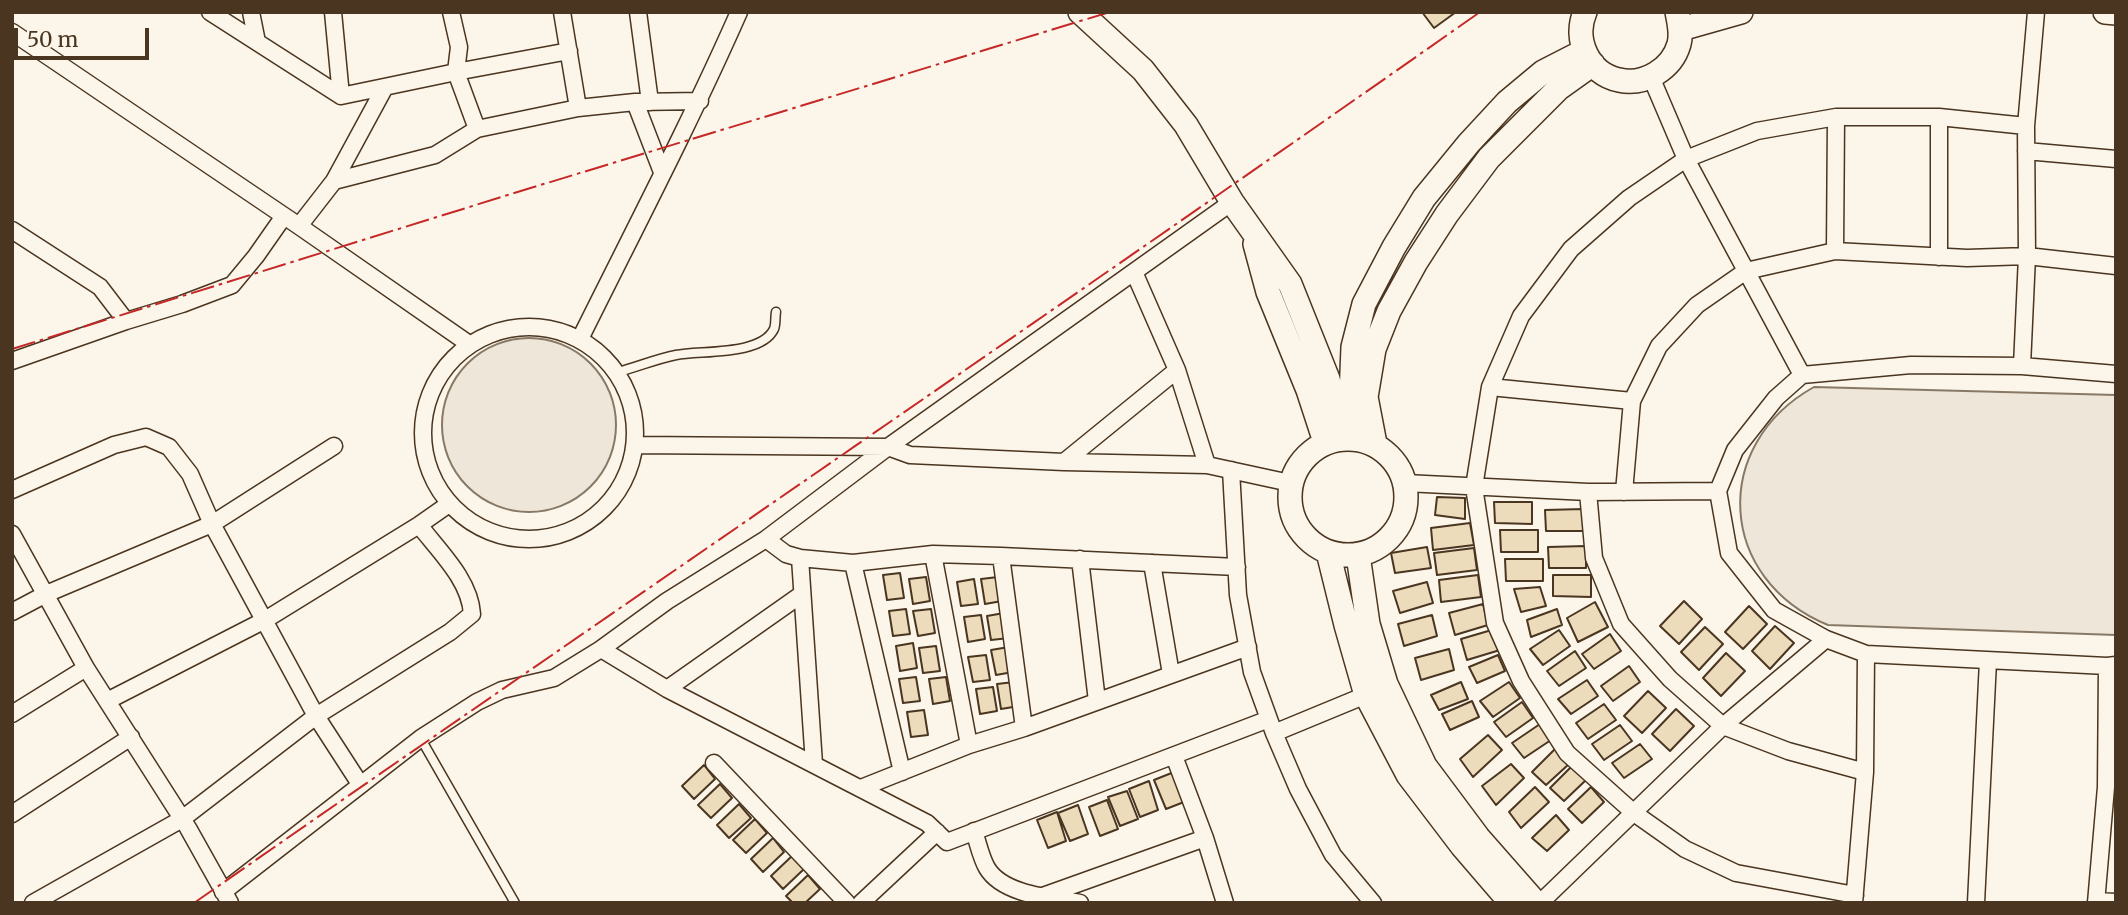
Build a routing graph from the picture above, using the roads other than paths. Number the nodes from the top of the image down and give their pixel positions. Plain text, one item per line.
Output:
1 (210, 12) edge
2 (251, 12) edge
3 (333, 12) edge
4 (451, 12) edge
5 (562, 12) edge
6 (638, 12) edge
7 (739, 12) edge
8 (1080, 12) edge
9 (1585, 12) edge
10 (1741, 12) edge
11 (2036, 12) edge
12 (2105, 12) edge
13 (2116, 13) edge
14 (1679, 21) edge
15 (12, 32) edge
16 (257, 42) junction
17 (569, 51) junction
18 (1588, 58) junction
19 (456, 72) junction
20 (1651, 77) junction
21 (385, 87) junction
22 (341, 96) junction
23 (699, 101) junction
24 (642, 102) junction
25 (579, 108) junction
26 (1836, 117) junction
27 (1939, 117) junction
28 (2026, 126) junction
29 (477, 129) junction
30 (2026, 151) junction
31 (1686, 159) junction
32 (2116, 159) edge
33 (662, 172) junction
34 (334, 181) junction
35 (1232, 202) junction
36 (284, 216) junction
37 (299, 226) junction
38 (12, 230) edge
39 (1835, 251) junction
40 (2027, 256) junction
41 (1939, 257) junction
42 (2116, 266) edge
43 (1745, 271) junction
44 (1133, 272) junction
45 (776, 312) dead end
46 (127, 321) junction
47 (580, 339) junction
48 (469, 344) junction
49 (12, 361) edge
50 (2022, 366) junction
51 (1177, 370) junction
52 (618, 372) junction
53 (2116, 374) edge
54 (1802, 375) junction
55 (1490, 387) junction
56 (1632, 401) junction
57 (1351, 441) junction
58 (635, 445) junction
59 (334, 446) dead end
60 (888, 447) junction
61 (1064, 462) junction
62 (1207, 465) junction
63 (1231, 470) junction
64 (1290, 483) junction
65 (1405, 483) junction
66 (1474, 487) junction
67 (12, 490) edge
68 (1718, 491) junction
69 (1588, 492) junction
70 (1624, 492) junction
71 (449, 504) junction
72 (212, 524) junction
73 (419, 525) junction
74 (12, 534) edge
75 (766, 539) junction
76 (1328, 552) junction
77 (933, 554) junction
78 (1358, 555) junction
79 (1001, 556) junction
80 (800, 558) junction
81 (1080, 559) junction
82 (853, 563) junction
83 (1152, 563) junction
84 (1237, 567) junction
85 (46, 594) junction
86 (802, 594) junction
87 (12, 612) edge
88 (265, 620) junction
89 (1826, 639) junction
90 (1248, 647) junction
91 (601, 649) junction
92 (1866, 654) junction
93 (1988, 661) junction
94 (2111, 665) edge
95 (86, 668) junction
96 (1171, 674) junction
97 (667, 689) junction
98 (1366, 695) junction
99 (107, 701) junction
100 (1097, 701) junction
101 (12, 714) edge
102 (316, 716) junction
103 (1272, 726) junction
104 (1723, 726) junction
105 (1024, 728) junction
106 (131, 737) junction
107 (421, 738) junction
108 (969, 745) junction
109 (1174, 755) junction
110 (713, 763) dead end
111 (814, 764) junction
112 (902, 772) junction
113 (1865, 772) junction
114 (360, 784) junction
115 (2111, 787) edge
116 (861, 788) junction
117 (1634, 813) junction
118 (12, 814) edge
119 (182, 819) junction
120 (974, 831) junction
121 (937, 832) junction
122 (1205, 838) junction
123 (227, 897) edge
124 (1040, 897) junction
125 (1854, 899) edge
126 (2096, 902) edge
127 (2116, 902) edge
128 (33, 903) edge
129 (515, 903) edge
130 (846, 903) edge
131 (861, 903) edge
132 (1080, 903) edge
133 (1225, 903) edge
134 (1373, 903) edge
135 (1511, 903) edge
136 (1538, 903) edge
137 (1976, 903) edge

1 - 16 street
2 - 16 street
3 - 22 street
4 - 19 street
5 - 17 street
6 - 24 street
7 - 23 street
8 - 35 street
9 - 18 street
10 - 14 street
11 - 28 street
12 - 13 street
14 - 20 street
15 - 36 street
16 - 22 street
17 - 19 street
17 - 25 street
18 - 20 street
18 - 57 street
19 - 21 street
19 - 29 street
20 - 31 street
21 - 22 street
21 - 34 street
23 - 24 street
23 - 33 street
24 - 25 street
24 - 33 street
25 - 29 street
26 - 27 street
26 - 31 street
26 - 39 street
27 - 28 street
27 - 41 street
28 - 30 street
29 - 34 street
30 - 32 street
30 - 40 street
31 - 43 street
31 - 55 street
33 - 47 street
34 - 37 street
35 - 44 street
35 - 57 street
36 - 37 street
36 - 46 street
37 - 48 street
38 - 46 street
39 - 41 street
39 - 43 street
40 - 41 street
40 - 42 street
40 - 50 street
43 - 54 street
43 - 56 street
44 - 51 street
44 - 60 street
45 - 52 lane
46 - 49 street
47 - 48 street
47 - 52 street
48 - 71 street
50 - 53 street
50 - 54 street
51 - 61 street
51 - 62 street
52 - 58 street
54 - 68 street
55 - 56 street
55 - 66 street
56 - 70 street
57 - 64 street
57 - 65 street
58 - 60 street
58 - 71 street
59 - 72 street
60 - 61 street
60 - 75 street
61 - 62 street
62 - 63 street
63 - 64 street
63 - 84 street
64 - 76 street
65 - 66 street
65 - 78 street
66 - 69 street
66 - 117 street
67 - 72 street
68 - 70 street
68 - 89 street
69 - 70 street
69 - 104 street
71 - 73 street
72 - 85 street
72 - 88 street
73 - 88 street
73 - 102 street
74 - 85 street
75 - 80 street
75 - 91 street
76 - 78 street
76 - 98 street
77 - 79 street
77 - 82 street
77 - 108 street
78 - 136 street
79 - 81 street
79 - 105 street
80 - 82 street
80 - 86 street
81 - 83 street
81 - 100 street
82 - 112 street
83 - 84 street
83 - 96 street
84 - 90 street
85 - 87 street
85 - 95 street
86 - 97 street
86 - 111 street
88 - 99 street
88 - 102 street
89 - 92 street
89 - 104 street
90 - 96 street
90 - 103 street
91 - 97 street
91 - 107 street
92 - 93 street
92 - 113 street
93 - 94 street
93 - 137 street
94 - 115 street
95 - 99 street
95 - 101 street
96 - 100 street
97 - 111 street
98 - 103 street
98 - 135 street
99 - 106 street
100 - 105 street
102 - 114 street
102 - 119 street
103 - 109 street
103 - 134 street
104 - 113 street
104 - 117 street
105 - 108 street
106 - 118 street
106 - 119 street
107 - 114 street
107 - 129 lane
108 - 112 street
109 - 120 street
109 - 122 street
110 - 130 street
111 - 116 street
112 - 116 street
113 - 125 street
114 - 123 street
115 - 126 street
116 - 121 street
117 - 125 street
117 - 136 street
119 - 123 street
119 - 128 street
120 - 121 street
120 - 124 street
121 - 131 street
122 - 124 street
122 - 133 street
124 - 132 street
126 - 127 street

